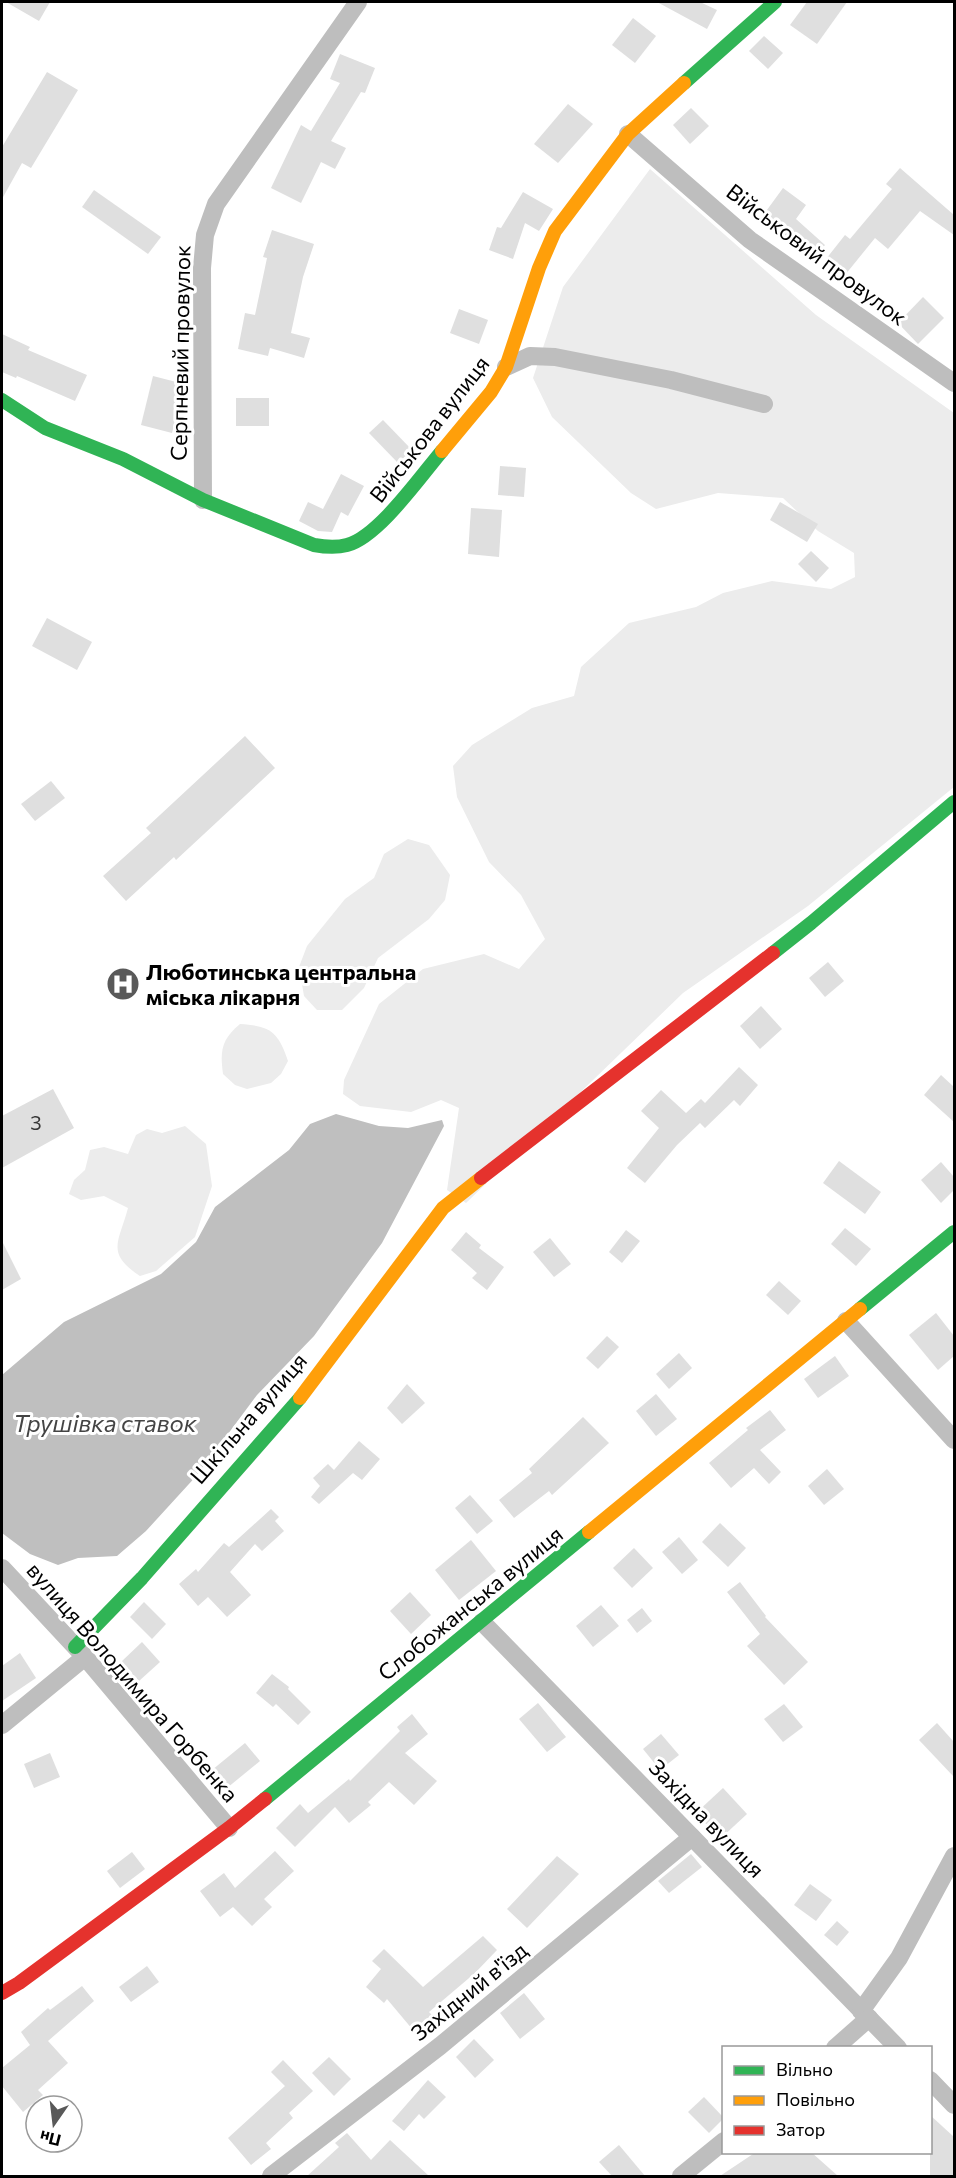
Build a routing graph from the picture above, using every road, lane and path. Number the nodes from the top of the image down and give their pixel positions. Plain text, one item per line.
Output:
1 (358, 2) edge
2 (775, 2) edge
3 (628, 134) junction
4 (506, 367) junction
5 (954, 383) edge
6 (2, 400) edge
7 (764, 404) dead end
8 (202, 500) junction
9 (954, 802) edge
10 (954, 1232) edge
11 (846, 1321) junction
12 (954, 1440) edge
13 (2, 1568) edge
14 (482, 1622) junction
15 (80, 1652) junction
16 (2, 1725) edge
17 (229, 1828) junction
18 (692, 1837) junction
19 (954, 1856) edge
20 (2, 1993) edge
21 (865, 2014) junction
22 (837, 2046) edge
23 (896, 2046) edge
24 (932, 2082) edge
25 (954, 2105) edge
26 (722, 2142) edge
27 (271, 2176) edge
28 (681, 2176) edge

1 - 8 street, Серпневий провулок
2 - 3 street, Військова вулиця
3 - 4 street, Військова вулиця
3 - 5 street, Військовий провулок
4 - 7 street
4 - 8 street, Військова вулиця
6 - 8 street, Військова вулиця
9 - 15 street, Шкільна вулиця
10 - 11 street, Слобожанська вулиця
11 - 12 street
11 - 14 street, Слобожанська вулиця
13 - 15 street, вулиця Володимира Горбенка
14 - 17 street, Слобожанська вулиця
14 - 18 street, Західна вулиця
15 - 16 street, Шкільна вулиця
15 - 17 street, вулиця Володимира Горбенка
17 - 20 street, Слобожанська вулиця
18 - 21 street, Західна вулиця
18 - 27 street, Західний в'їзд
19 - 21 street
21 - 22 street
21 - 23 street, Західна вулиця
24 - 25 street
26 - 28 street

